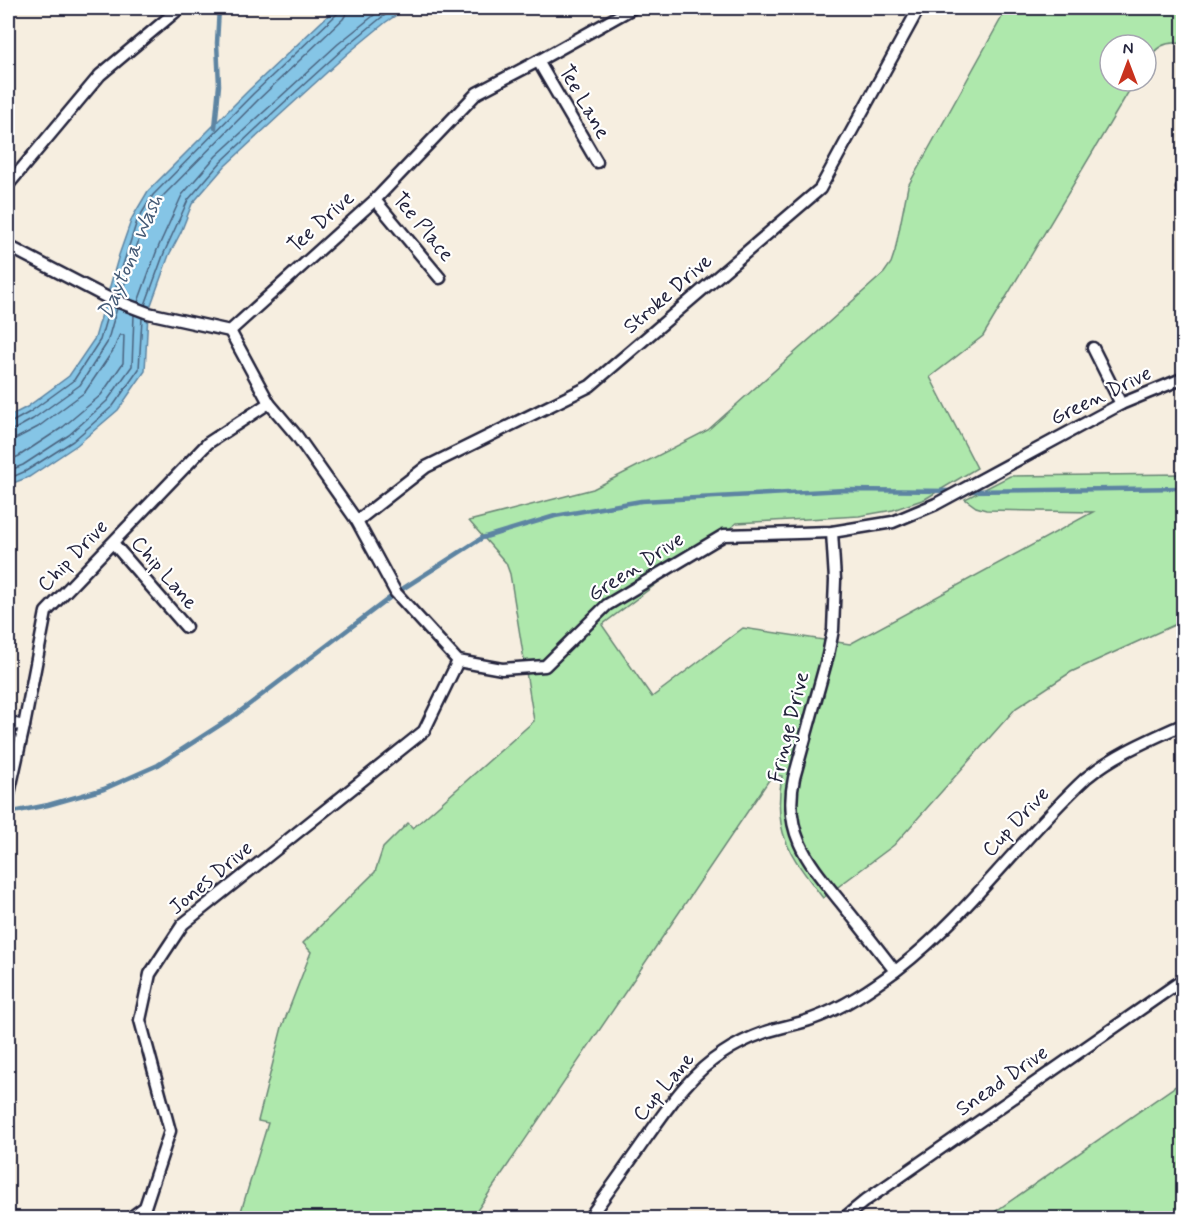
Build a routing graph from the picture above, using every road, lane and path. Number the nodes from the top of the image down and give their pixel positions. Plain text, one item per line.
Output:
1 (180, 8) edge
2 (633, 8) edge
3 (919, 8) edge
4 (538, 61) junction
5 (597, 162) dead end
6 (8, 185) edge
7 (375, 200) junction
8 (8, 246) edge
9 (440, 278) dead end
10 (230, 331) junction
11 (1093, 348) dead end
12 (1184, 378) edge
13 (269, 403) junction
14 (1121, 404) junction
15 (357, 521) junction
16 (832, 532) junction
17 (113, 543) junction
18 (186, 627) dead end
19 (458, 661) junction
20 (8, 722) edge
21 (1184, 724) edge
22 (24, 726) junction
23 (8, 798) edge
24 (895, 971) junction
25 (1184, 979) edge
26 (130, 1218) edge
27 (589, 1218) edge
28 (844, 1218) edge

1 - 6 street
2 - 4 street, Tee Drive
3 - 15 street, Stroke Drive
4 - 5 street, Tee Lane
4 - 7 street, Tee Drive
7 - 9 street, Tee Place
7 - 10 street, Tee Drive
8 - 10 street
10 - 13 street
11 - 14 street
12 - 14 street, Green Drive
13 - 15 street
13 - 17 street, Chip Drive
14 - 16 street, Green Drive
15 - 19 street
16 - 19 street, Green Drive
16 - 24 street, Fringe Drive
17 - 18 street, Chip Lane
17 - 22 street, Chip Drive
19 - 26 street, Jones Drive
20 - 22 street
21 - 24 street, Cup Drive
22 - 23 street, Chip Drive
24 - 27 street, Cup Lane
25 - 28 street, Snead Drive

